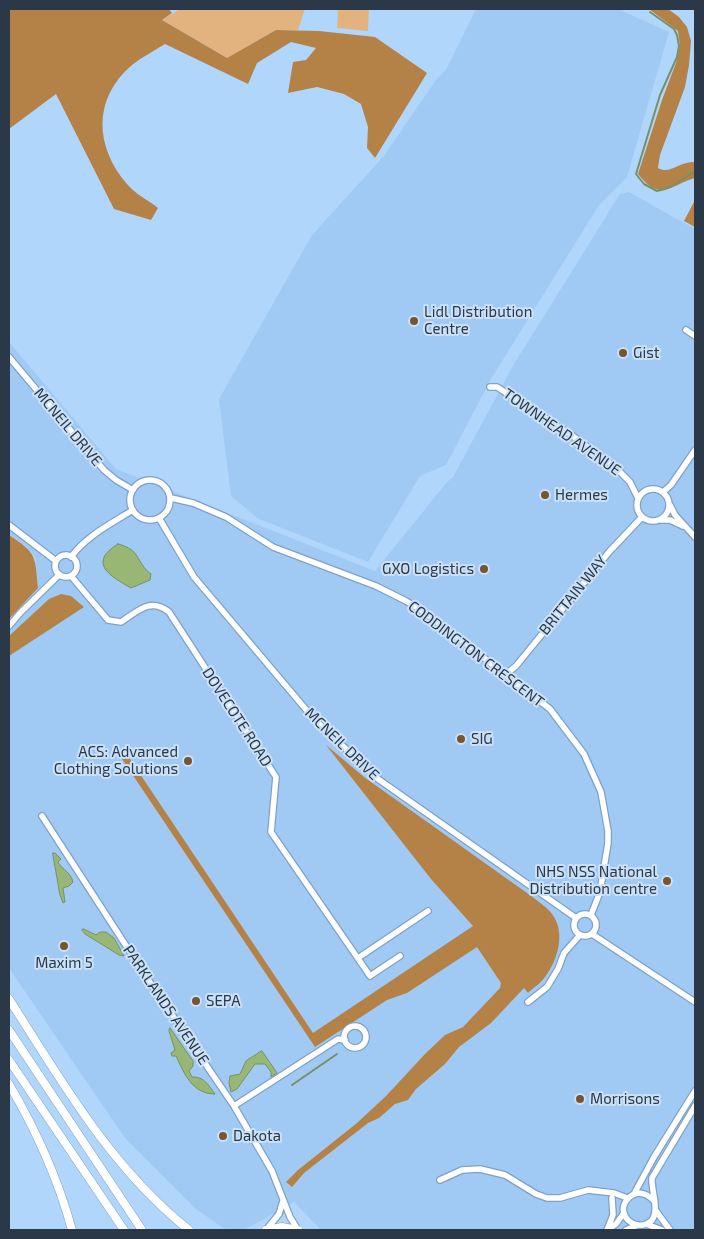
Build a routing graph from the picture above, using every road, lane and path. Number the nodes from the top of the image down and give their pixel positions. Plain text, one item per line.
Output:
1 (686, 330) dead end
2 (695, 336) edge
3 (9, 357) edge
4 (490, 387) dead end
5 (695, 450) edge
6 (630, 482) junction
7 (133, 490) junction
8 (645, 491) junction
9 (663, 492) junction
10 (170, 498) junction
11 (638, 498) junction
12 (670, 505) junction
13 (133, 510) junction
14 (642, 517) junction
15 (159, 518) junction
16 (658, 521) junction
17 (9, 525) edge
18 (687, 528) junction
19 (695, 537) edge
20 (71, 557) junction
21 (56, 561) junction
22 (59, 575) junction
23 (71, 576) junction
24 (9, 626) edge
25 (506, 674) junction
26 (42, 816) dead end
27 (428, 911) dead end
28 (591, 915) junction
29 (576, 918) junction
30 (580, 934) junction
31 (592, 934) junction
32 (400, 956) dead end
33 (358, 958) junction
34 (9, 999) edge
35 (528, 1002) dead end
36 (695, 1002) edge
37 (9, 1030) edge
38 (345, 1040) dead end
39 (9, 1055) edge
40 (9, 1060) edge
41 (9, 1084) edge
42 (695, 1091) edge
43 (39, 1103) junction
44 (234, 1106) junction
45 (695, 1106) edge
46 (440, 1180) dead end
47 (605, 1192) junction
48 (634, 1194) junction
49 (612, 1198) junction
50 (627, 1198) junction
51 (283, 1199) junction
52 (653, 1200) junction
53 (624, 1211) junction
54 (656, 1211) junction
55 (646, 1224) junction
56 (638, 1226) junction
57 (72, 1230) edge
58 (124, 1230) edge
59 (142, 1230) edge
60 (189, 1230) edge
61 (266, 1230) edge
62 (298, 1230) edge
63 (607, 1230) edge
64 (626, 1230) edge
65 (662, 1230) edge
66 (670, 1230) edge

1 - 2 street
3 - 7 street, MCNEIL DRIVE
4 - 6 street, TOWNHEAD AVENUE
5 - 9 street
6 - 8 street, TOWNHEAD AVENUE
6 - 11 street, TOWNHEAD AVENUE
7 - 10 street
7 - 13 street
8 - 9 street
8 - 11 street
9 - 12 street
10 - 15 street
10 - 25 street, CODDINGTON CRESCENT
11 - 14 street
12 - 16 street
12 - 18 street
13 - 15 street
13 - 20 street
14 - 16 street
14 - 25 street, BRITTAIN WAY
15 - 29 street, MCNEIL DRIVE
16 - 18 street
17 - 21 street
18 - 19 street
20 - 21 street
20 - 23 street
21 - 22 street
22 - 23 street
22 - 24 street
23 - 33 street, DOVECOTE ROAD
25 - 28 street, CODDINGTON CRESCENT
26 - 44 street, PARKLANDS AVENUE
27 - 33 street
28 - 29 street
28 - 31 street, CODDINGTON CRESCENT
29 - 30 street
30 - 31 street
30 - 35 street
31 - 36 street
32 - 33 street, DOVECOTE ROAD
34 - 60 highway
37 - 59 highway
38 - 44 street
39 - 43 highway
40 - 43 highway
41 - 57 highway
42 - 48 street
43 - 58 highway
44 - 51 street, PARKLANDS AVENUE
45 - 52 street
46 - 47 street
47 - 49 street
47 - 50 street
48 - 50 street
48 - 52 street
49 - 53 street
49 - 63 street
50 - 53 street
51 - 61 street
51 - 62 street, PARKLANDS AVENUE
52 - 54 street
53 - 56 street
53 - 63 street
54 - 55 street
54 - 66 street
55 - 56 street
55 - 65 street
56 - 64 street
61 - 62 highway

